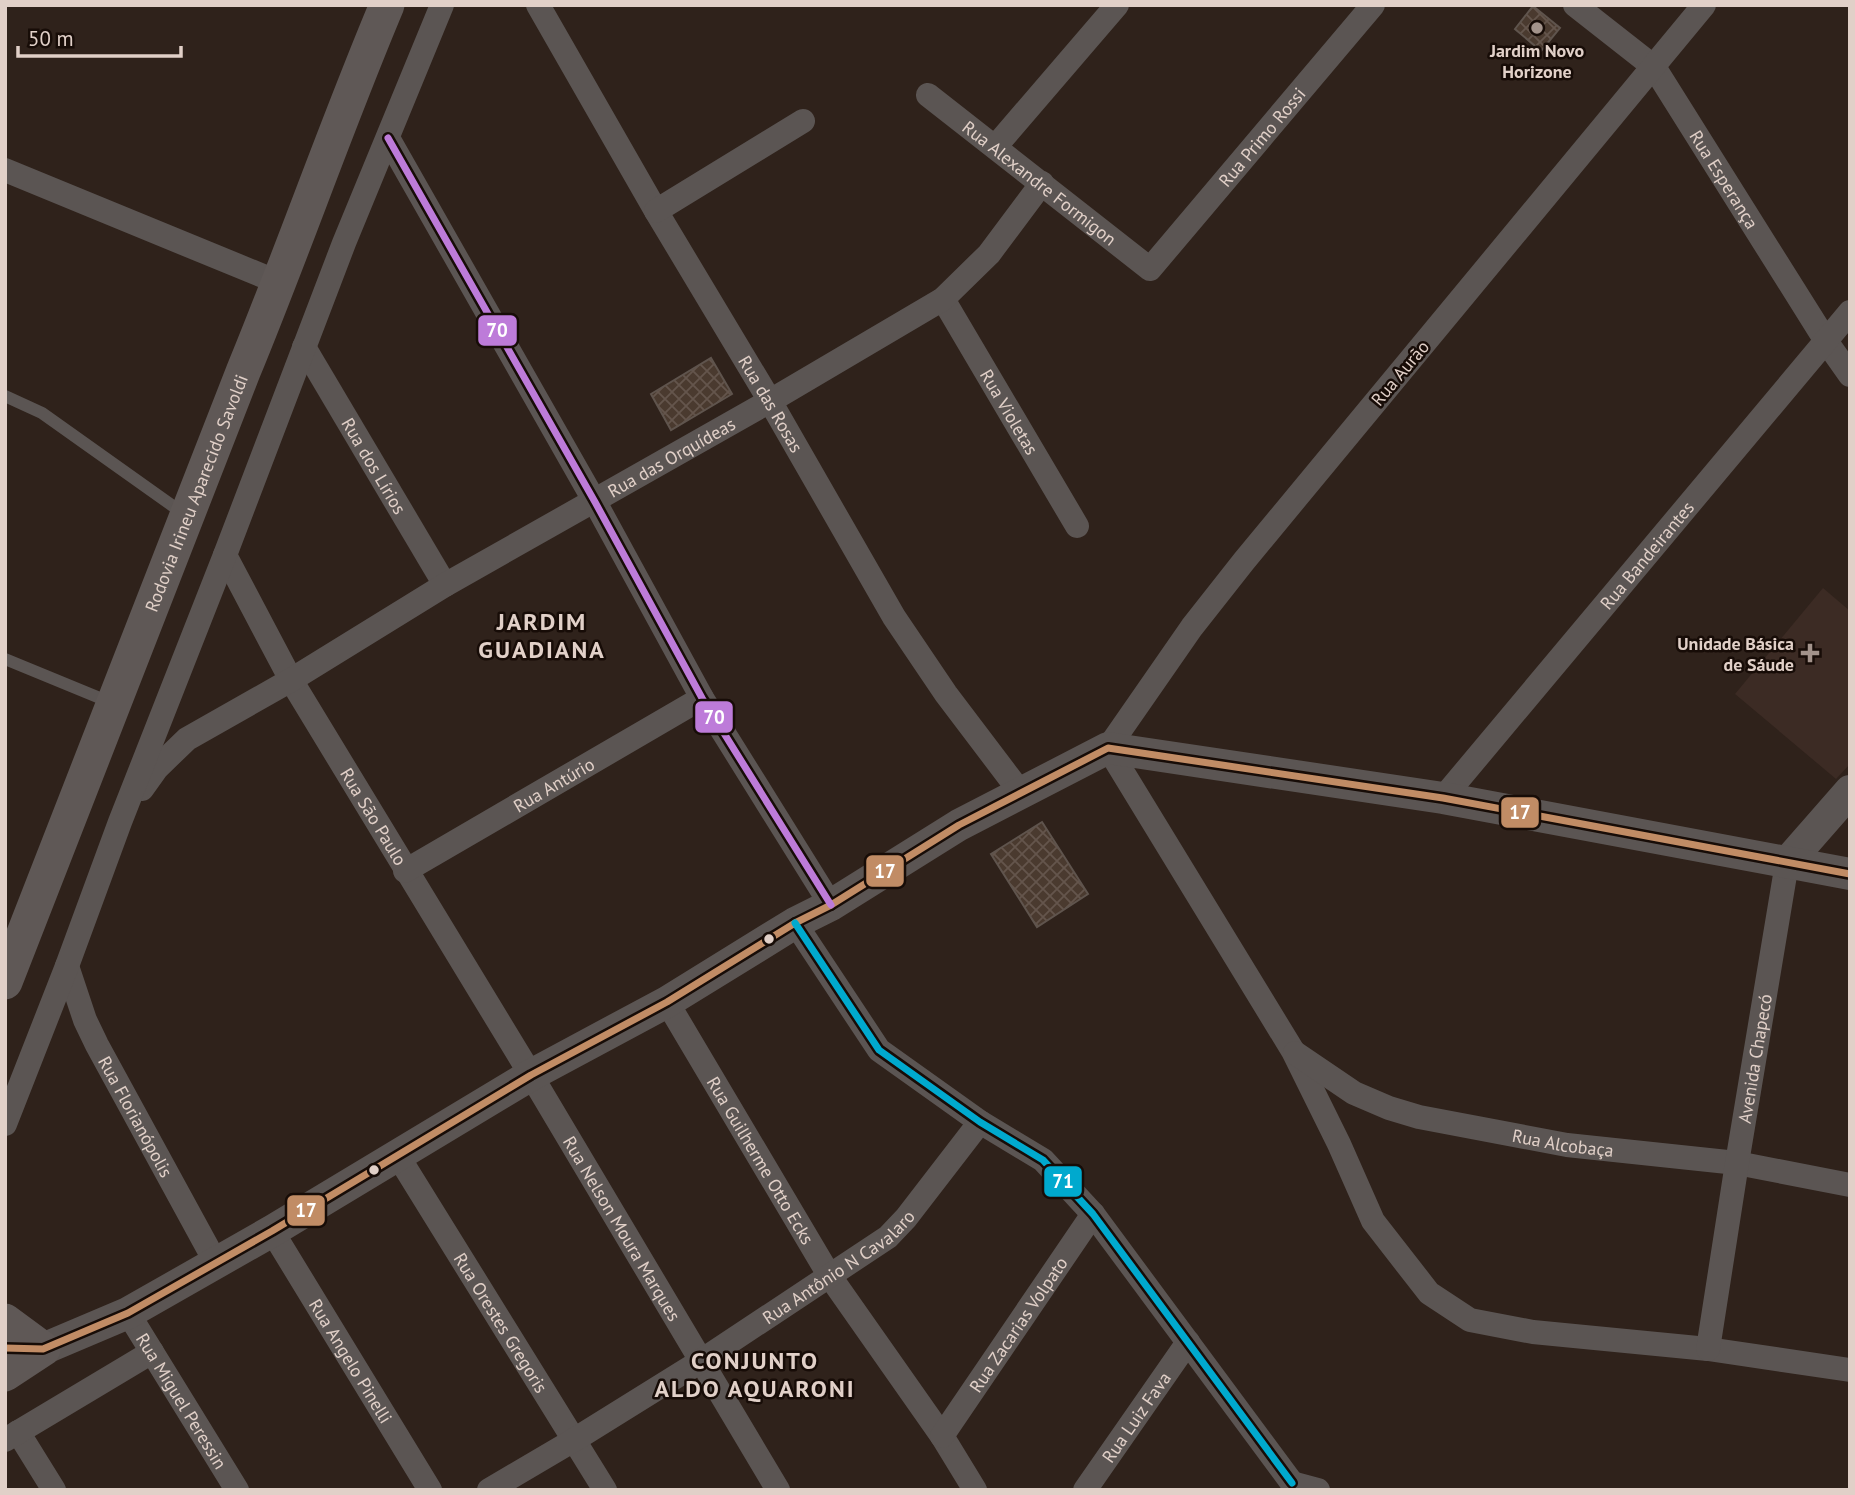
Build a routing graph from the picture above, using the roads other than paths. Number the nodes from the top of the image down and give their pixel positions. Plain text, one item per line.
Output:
1 (387, 5) edge
2 (442, 5) edge
3 (538, 5) edge
4 (1117, 5) edge
5 (1373, 5) edge
6 (1575, 5) edge
7 (1704, 5) edge
8 (1654, 67) junction
9 (928, 95) dead end
10 (803, 121) dead end
11 (388, 138) junction
12 (995, 147) junction
13 (5, 170) edge
14 (1042, 183) junction
15 (656, 211) junction
16 (1150, 269) joint
17 (280, 283) junction
18 (943, 299) junction
19 (1850, 312) edge
20 (1826, 341) junction
21 (304, 347) junction
22 (1850, 375) edge
23 (5, 396) edge
24 (770, 401) junction
25 (595, 502) junction
26 (187, 517) junction
27 (1077, 526) dead end
28 (225, 555) junction
29 (446, 585) junction
30 (5, 659) edge
31 (291, 680) junction
32 (702, 698) junction
33 (115, 704) junction
34 (1108, 748) junction
35 (1850, 791) edge
36 (1021, 793) junction
37 (1443, 798) junction
38 (120, 822) junction
39 (1787, 863) junction
40 (405, 871) junction
41 (1850, 874) edge
42 (831, 905) junction
43 (796, 923) junction
44 (67, 966) junction
45 (5, 982) edge
46 (667, 1002) junction
47 (1293, 1051) junction
48 (531, 1075) junction
49 (980, 1122) junction
50 (5, 1124) edge
51 (398, 1156) junction
52 (1737, 1163) junction
53 (1850, 1185) edge
54 (1093, 1214) junction
55 (272, 1231) junction
56 (216, 1264) junction
57 (830, 1275) junction
58 (128, 1313) junction
59 (1188, 1342) junction
60 (6, 1348) edge
61 (43, 1349) joint
62 (1708, 1349) junction
63 (152, 1352) junction
64 (701, 1361) junction
65 (1850, 1370) edge
66 (12, 1436) edge
67 (942, 1436) junction
68 (574, 1440) junction
69 (1289, 1486) edge
70 (54, 1490) edge
71 (237, 1490) edge
72 (430, 1490) edge
73 (489, 1490) edge
74 (605, 1490) edge
75 (778, 1490) edge
76 (975, 1490) edge
77 (1085, 1490) edge
78 (1318, 1490) edge

1 - 17 main road, Rodovia Irineu Aparecido Savoldi
2 - 11 street
3 - 15 street, Rua das Rosas
4 - 12 street
5 - 16 street, Rua Primo Rossi
6 - 8 street, Rua Esperança
7 - 8 street, Rua Aurão
8 - 20 street, Rua Esperança
8 - 34 street, Rua Aurão
9 - 12 street, Rua Alexandre Formigon
10 - 15 street
11 - 21 street
11 - 25 street
12 - 14 street, Rua Alexandre Formigon
13 - 17 street
14 - 16 street, Rua Alexandre Formigon
14 - 18 street, Rua das Orquídeas
15 - 24 street, Rua das Rosas
17 - 26 main road, Rodovia Irineu Aparecido Savoldi
18 - 24 street, Rua das Orquídeas
18 - 27 street, Rua Violetas
19 - 20 street, Rua Bandeirantes
20 - 22 street, Rua Esperança
20 - 37 street, Rua Bandeirantes
21 - 28 street
21 - 29 street, Rua dos Lírios
23 - 26 lane
24 - 25 street, Rua das Orquídeas
24 - 36 street, Rua das Rosas
25 - 29 street, Rua das Orquídeas
25 - 32 street
26 - 33 main road, Rodovia Irineu Aparecido Savoldi
28 - 31 street, Rua São Paulo
28 - 38 street
29 - 31 street, Rua das Orquídeas
30 - 33 lane
31 - 38 street
31 - 40 street, Rua São Paulo
32 - 40 street, Rua Antúrio
32 - 42 street
33 - 45 main road, Rodovia Irineu Aparecido Savoldi
34 - 36 street
34 - 37 street
34 - 47 street
35 - 39 street
36 - 42 street
37 - 39 street
38 - 44 street
39 - 41 street
39 - 52 street, Avenida Chapecó
40 - 48 street, Rua São Paulo
42 - 43 street
43 - 46 street
43 - 49 street
44 - 50 street
44 - 56 street, Rua Florianópolis
46 - 48 street
46 - 57 street, Rua Guilherme Otto Ecks
47 - 52 street, Rua Alcobaça
47 - 62 street
48 - 51 street
48 - 64 street, Rua Nelson Moura Marques
49 - 54 street
49 - 57 street, Rua Antônio N Cavalaro
51 - 55 street
51 - 68 street, Rua Orestes Gregoris
52 - 53 street, Rua Alcobaça
52 - 62 street, Avenida Chapecó
54 - 59 street
54 - 67 street, Rua Zacarias Volpato
55 - 56 street
55 - 72 street, Rua Angelo Pinelli
56 - 58 street
57 - 64 street, Rua Antônio N Cavalaro
57 - 67 street, Rua Guilherme Otto Ecks
58 - 61 street
58 - 63 street, Rua Miguel Peressin
59 - 69 street
59 - 77 street, Rua Luiz Fava
60 - 61 main road
62 - 65 street
63 - 66 street
63 - 71 street, Rua Miguel Peressin
64 - 68 street, Rua Antônio N Cavalaro
64 - 75 street, Rua Nelson Moura Marques
66 - 70 street
67 - 76 street, Rua Guilherme Otto Ecks
68 - 73 street, Rua Antônio N Cavalaro
68 - 74 street, Rua Orestes Gregoris
69 - 78 street

